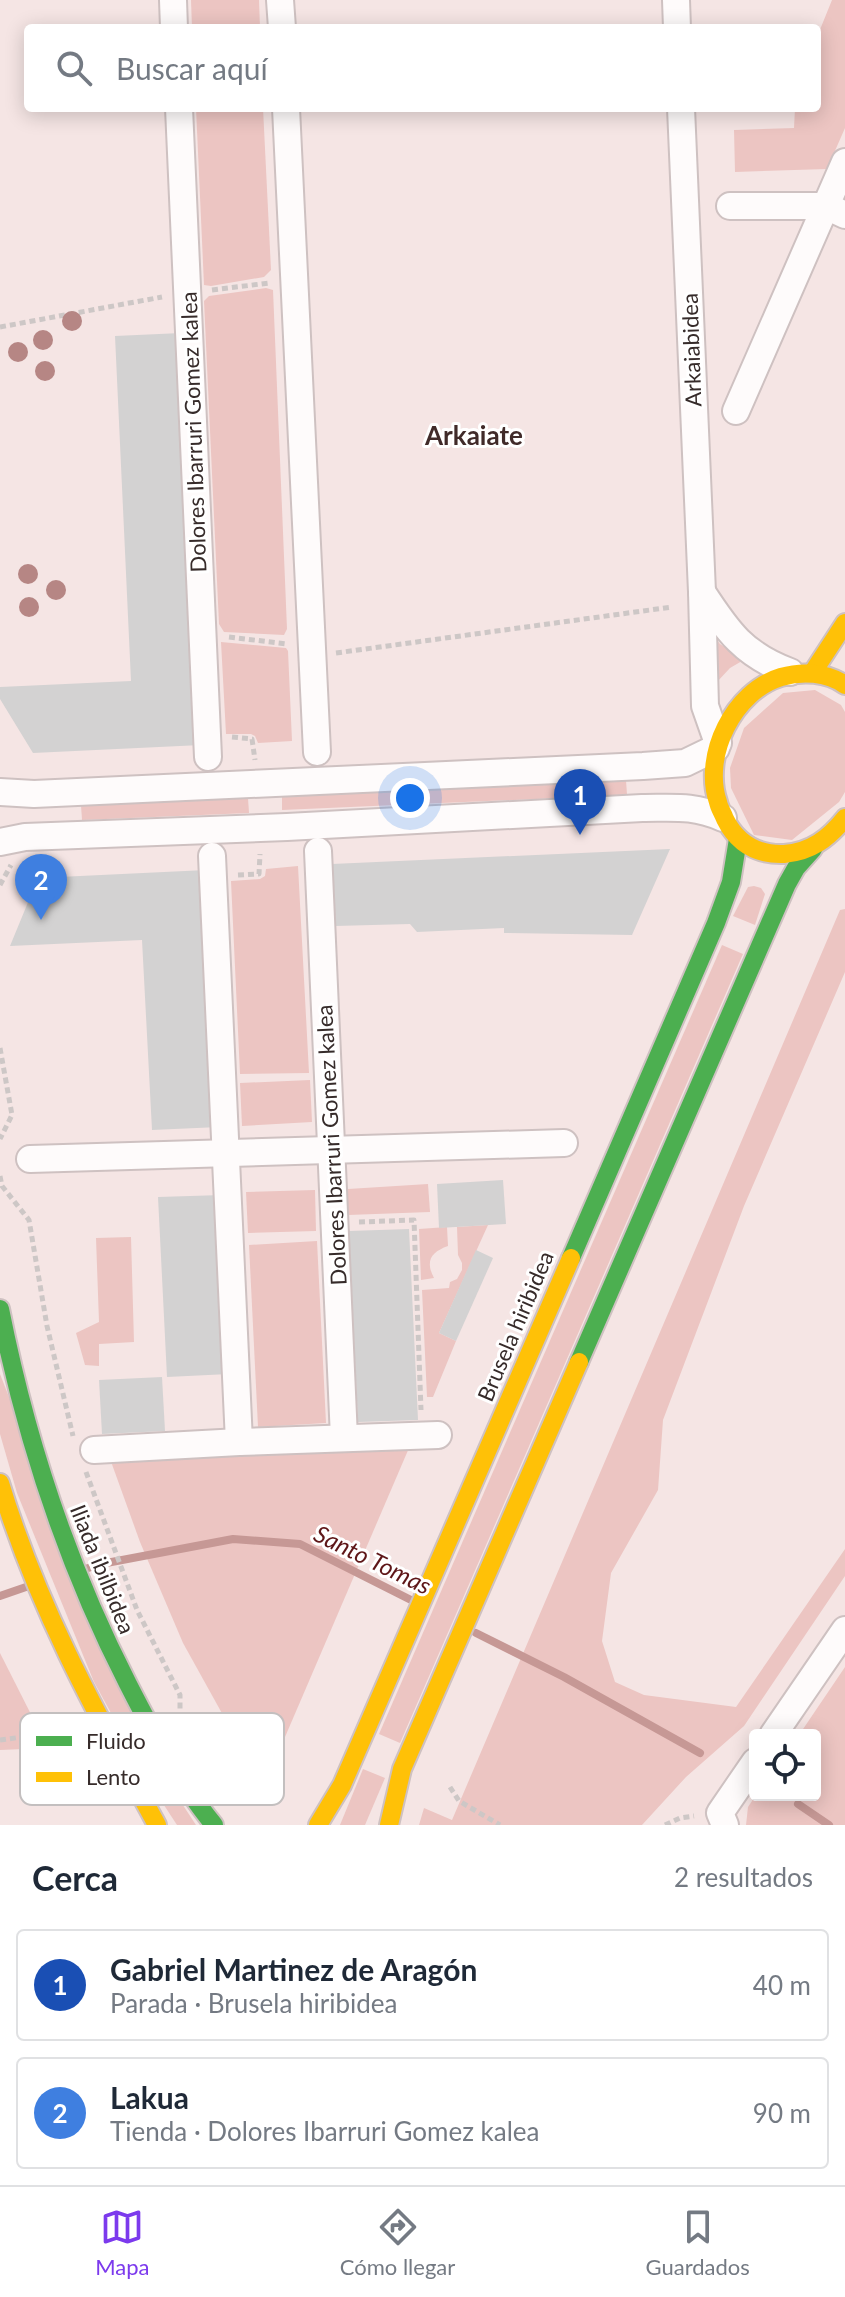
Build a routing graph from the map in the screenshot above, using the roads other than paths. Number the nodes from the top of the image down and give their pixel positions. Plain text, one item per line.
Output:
1 (173, 0) edge
2 (280, 0) edge
3 (676, 0) edge
4 (174, 24) edge
5 (282, 24) edge
6 (677, 24) edge
7 (179, 112) edge
8 (286, 112) edge
9 (681, 112) edge
10 (845, 162) edge
11 (730, 206) dead end
12 (835, 210) edge
13 (736, 411) dead end
14 (702, 592) junction
15 (845, 623) edge
16 (802, 672) junction
17 (845, 685) edge
18 (717, 746) junction
19 (317, 752) dead end
20 (208, 757) dead end
21 (0, 792) edge
22 (845, 818) edge
23 (730, 828) junction
24 (0, 842) edge
25 (813, 849) junction
26 (318, 851) dead end
27 (212, 856) dead end
28 (564, 1143) dead end
29 (331, 1150) junction
30 (226, 1153) junction
31 (30, 1159) dead end
32 (0, 1309) edge
33 (430, 1435) road end
34 (344, 1438) junction
35 (239, 1442) junction
36 (85, 1454) road end
37 (2, 1490) edge
38 (845, 1630) edge
39 (96, 1713) edge
40 (144, 1713) edge
41 (777, 1729) edge
42 (749, 1771) edge
43 (146, 1805) edge
44 (197, 1805) edge
45 (157, 1825) edge
46 (214, 1825) edge
47 (318, 1825) edge
48 (389, 1825) edge
49 (725, 1825) edge

1 - 4 street
2 - 5 street
3 - 6 street
7 - 20 street, Dolores Ibarruri Gomez kalea
8 - 19 street
9 - 14 street, Arkaiabidea
10 - 12 street
11 - 12 street
12 - 13 street
14 - 16 street
14 - 18 street, Arkaiabidea
15 - 16 main road
16 - 17 main road
16 - 18 main road
18 - 21 street
18 - 23 main road
22 - 25 main road
23 - 24 street
23 - 25 main road
23 - 47 main road, Brusela hiribidea
25 - 48 main road
26 - 29 street, Dolores Ibarruri Gomez kalea
27 - 30 street
28 - 29 street
29 - 30 street
29 - 34 street, Dolores Ibarruri Gomez kalea
30 - 31 street
30 - 35 street
32 - 40 main road, Iliada ibilbidea
33 - 34 street
34 - 35 street
35 - 36 street
37 - 39 main road
38 - 41 street
42 - 49 street
43 - 45 main road
44 - 46 main road, Iliada ibilbidea

